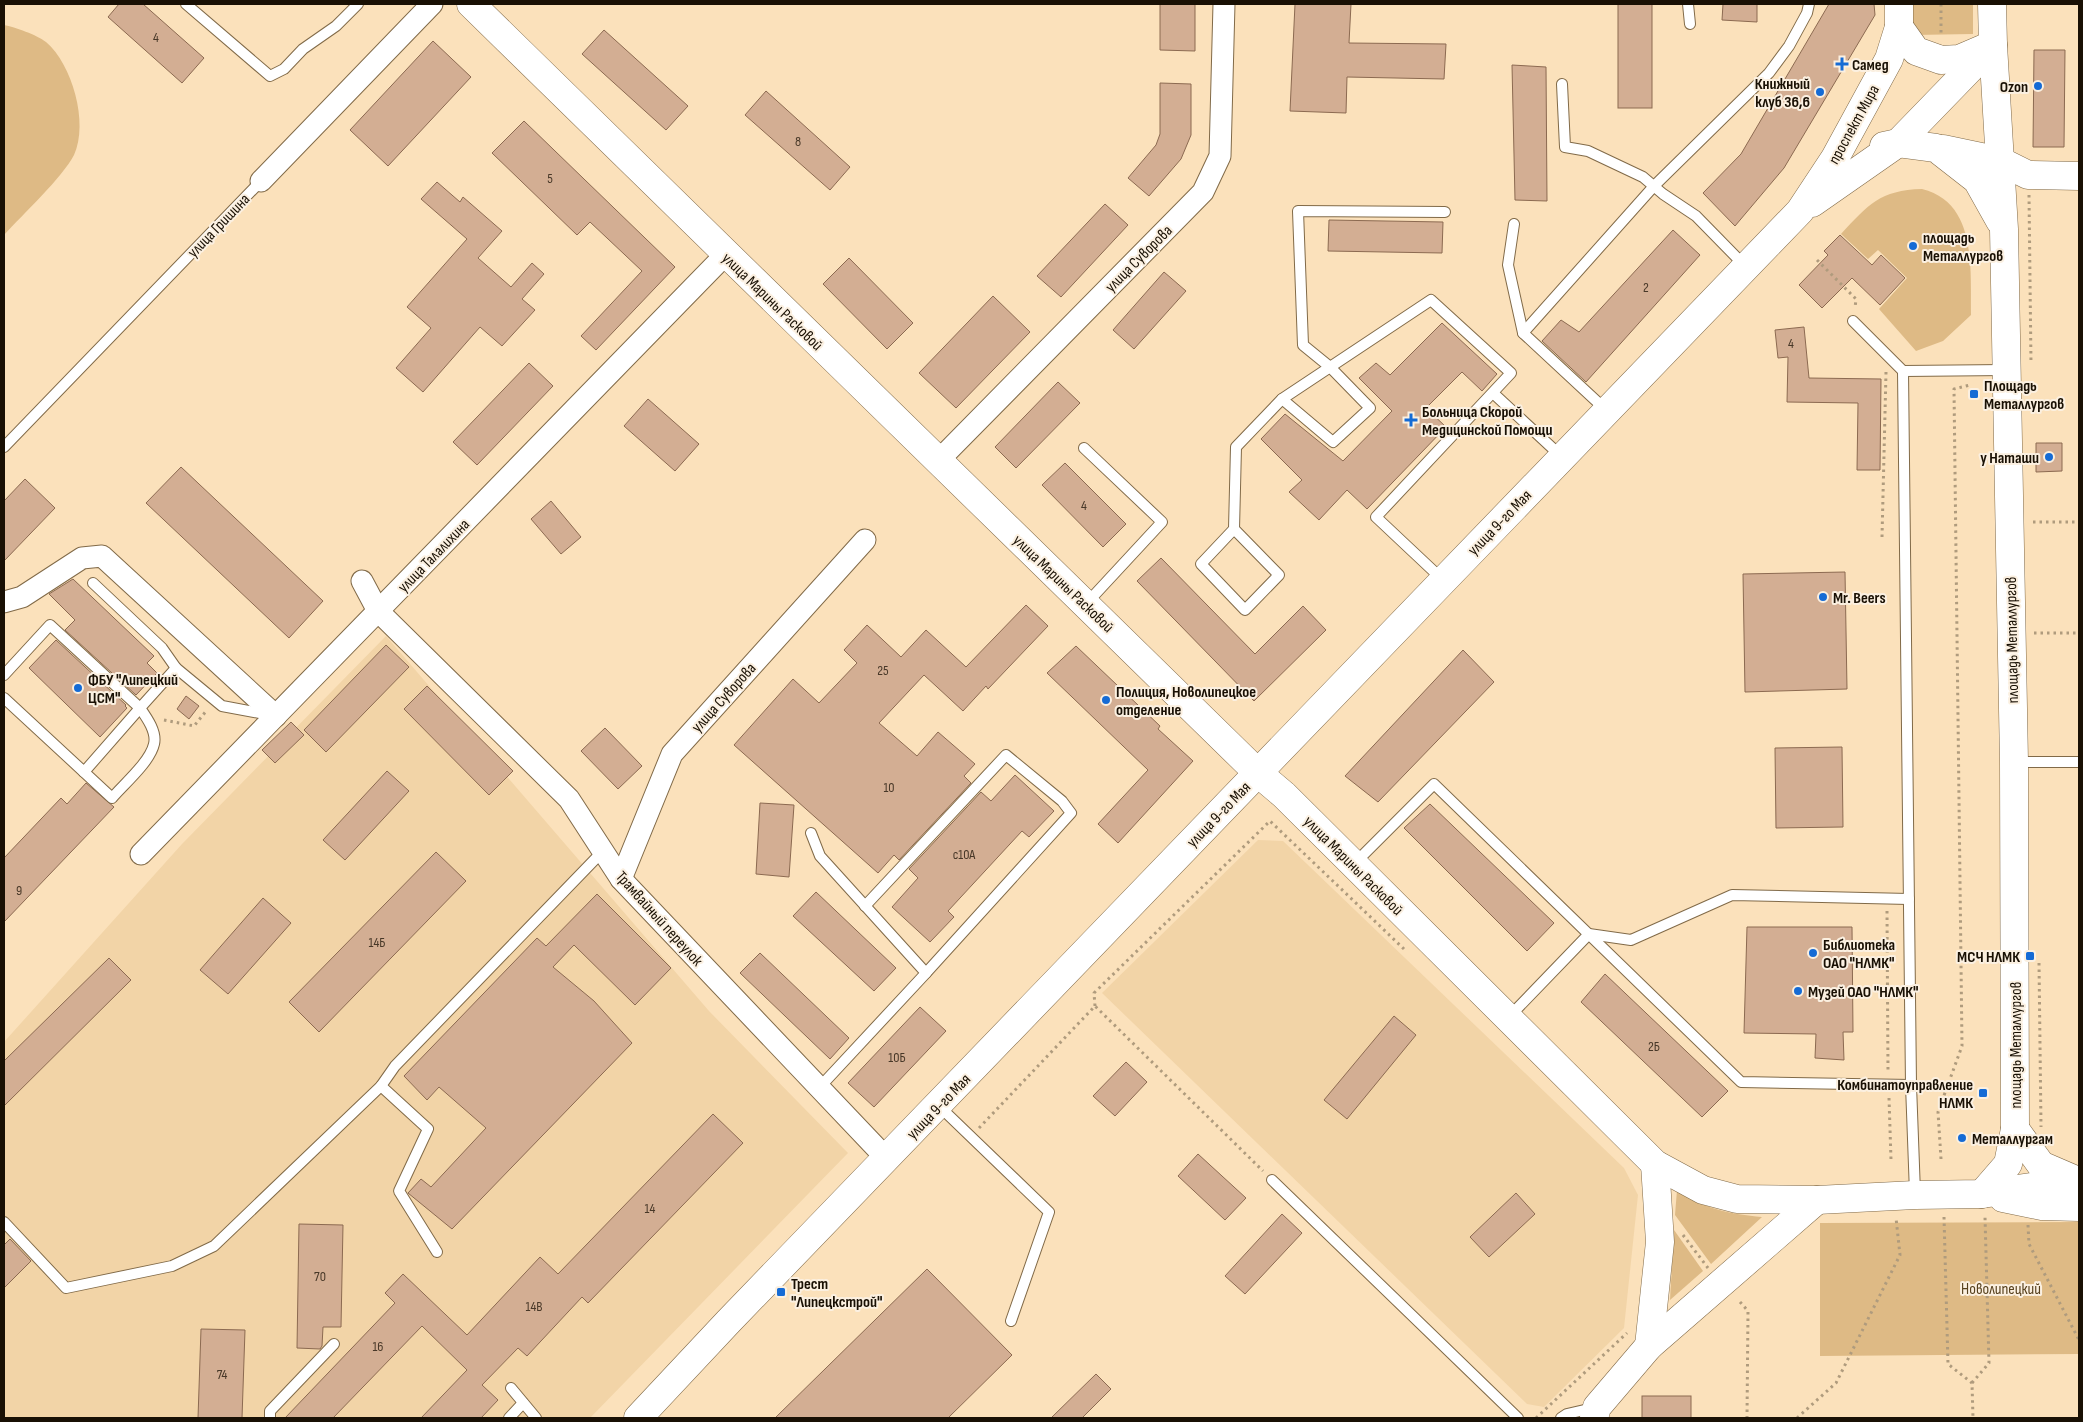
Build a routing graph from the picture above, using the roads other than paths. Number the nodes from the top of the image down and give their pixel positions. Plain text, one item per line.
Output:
1 (186, 4) edge
2 (358, 4) edge
3 (432, 4) edge
4 (471, 4) edge
5 (1224, 4) edge
6 (1688, 4) edge
7 (1809, 4) edge
8 (1992, 4) edge
9 (1899, 16) edge
10 (1690, 24) dead end
11 (1993, 45) junction
12 (1562, 84) dead end
13 (1898, 142) junction
14 (1936, 148) junction
15 (1835, 158) junction
16 (2000, 161) junction
17 (2079, 176) edge
18 (261, 181) joint
19 (1654, 186) junction
20 (1800, 211) junction
21 (1445, 212) dead end
22 (1514, 224) dead end
23 (2004, 229) junction
24 (725, 255) junction
25 (1746, 267) junction
26 (1853, 321) road end
27 (1523, 333) junction
28 (1330, 367) junction
29 (2006, 370) junction
30 (1903, 371) junction
31 (1493, 393) junction
32 (1282, 399) junction
33 (1607, 411) junction
34 (4, 447) edge
35 (1084, 448) dead end
36 (1562, 457) junction
37 (938, 461) junction
38 (1234, 529) junction
39 (865, 540) dead end
40 (1443, 580) junction
41 (362, 582) dead end
42 (93, 583) dead end
43 (4, 602) edge
44 (1085, 604) junction
45 (378, 611) junction
46 (176, 668) junction
47 (4, 675) edge
48 (4, 698) edge
49 (140, 708) junction
50 (276, 716) junction
51 (2014, 762) junction
52 (2079, 762) edge
53 (84, 772) junction
54 (1258, 773) junction
55 (811, 833) dead end
56 (603, 851) junction
57 (141, 854) dead end
58 (1353, 865) junction
59 (622, 879) junction
60 (1909, 900) junction
61 (865, 906) junction
62 (1589, 934) junction
63 (926, 973) junction
64 (1508, 1018) junction
65 (1911, 1084) junction
66 (381, 1086) junction
67 (819, 1088) junction
68 (938, 1106) junction
69 (2015, 1129) junction
70 (887, 1159) junction
71 (1656, 1164) junction
72 (1272, 1180) road end
73 (2077, 1181) edge
74 (1915, 1195) junction
75 (1817, 1200) junction
76 (1983, 1206) junction
77 (2079, 1207) edge
78 (4, 1222) edge
79 (437, 1252) dead end
80 (1011, 1321) dead end
81 (1640, 1338) junction
82 (334, 1344) dead end
83 (511, 1388) dead end
84 (523, 1403) junction
85 (1595, 1413) edge
86 (270, 1418) edge
87 (509, 1418) edge
88 (536, 1418) edge
89 (638, 1418) edge
90 (1518, 1418) edge
91 (1561, 1418) edge

1 - 2 lane
3 - 18 street, улица Гришина
4 - 24 main road, улица Марины Расковой
5 - 37 street, улица Суворова
6 - 10 lane
7 - 19 lane
8 - 11 main road
9 - 11 main road
9 - 15 main road, проспект Мира
11 - 13 main road
11 - 16 main road
12 - 19 lane
13 - 14 main road, площадь Металлургов
13 - 15 main road, площадь Металлургов
13 - 20 main road
14 - 16 main road, площадь Металлургов
14 - 23 main road, площадь Металлургов
15 - 20 main road, проспект Мира
16 - 17 main road, площадь Металлургов
16 - 23 main road
18 - 34 lane, улица Гришина
19 - 25 lane
19 - 27 lane
20 - 25 main road, улица 9-го Мая
21 - 28 lane
22 - 27 lane
23 - 29 main road, площадь Металлургов
24 - 37 main road, улица Марины Расковой
24 - 45 street, улица Талалихина
25 - 33 main road, улица 9-го Мая
26 - 30 lane
27 - 33 lane
28 - 31 lane
28 - 32 lane
28 - 32 lane
29 - 30 lane
29 - 51 main road, площадь Металлургов
30 - 60 lane
31 - 36 lane
31 - 40 lane
32 - 38 lane
33 - 36 main road, улица 9-го Мая
35 - 44 lane
36 - 40 main road, улица 9-го Мая
37 - 44 main road, улица Марины Расковой
38 - 38 lane
39 - 59 street, улица Суворова
40 - 54 main road, улица 9-го Мая
41 - 45 street, Трамвайный переулок
42 - 46 lane
43 - 50 street
44 - 54 main road, улица Марины Расковой
45 - 50 street, улица Талалихина
45 - 56 street, Трамвайный переулок
46 - 49 lane
46 - 50 lane
47 - 49 lane
48 - 53 lane
49 - 53 lane
49 - 53 lane
50 - 57 street, улица Талалихина
51 - 52 lane
51 - 69 main road, площадь Металлургов
54 - 58 main road, улица Марины Расковой
54 - 68 main road, улица 9-го Мая
55 - 61 lane
56 - 59 street, Трамвайный переулок
56 - 66 lane
58 - 62 lane
58 - 64 main road, улица Марины Расковой
59 - 67 street, Трамвайный переулок
60 - 62 lane
60 - 65 lane
61 - 63 lane
61 - 63 lane
62 - 64 lane
62 - 65 lane
63 - 67 lane
64 - 71 main road, улица Марины Расковой
65 - 74 lane
66 - 78 lane
66 - 79 lane
67 - 70 street, Трамвайный переулок
68 - 70 main road, улица 9-го Мая
68 - 80 lane
69 - 73 main road
69 - 76 main road, площадь Металлургов
70 - 89 main road, улица 9-го Мая
71 - 75 main road
71 - 81 main road
72 - 90 lane
73 - 76 main road
74 - 75 main road
74 - 76 main road
75 - 81 main road
76 - 77 main road
81 - 85 main road
82 - 86 lane
83 - 84 lane
84 - 87 lane
84 - 88 lane
85 - 91 lane

